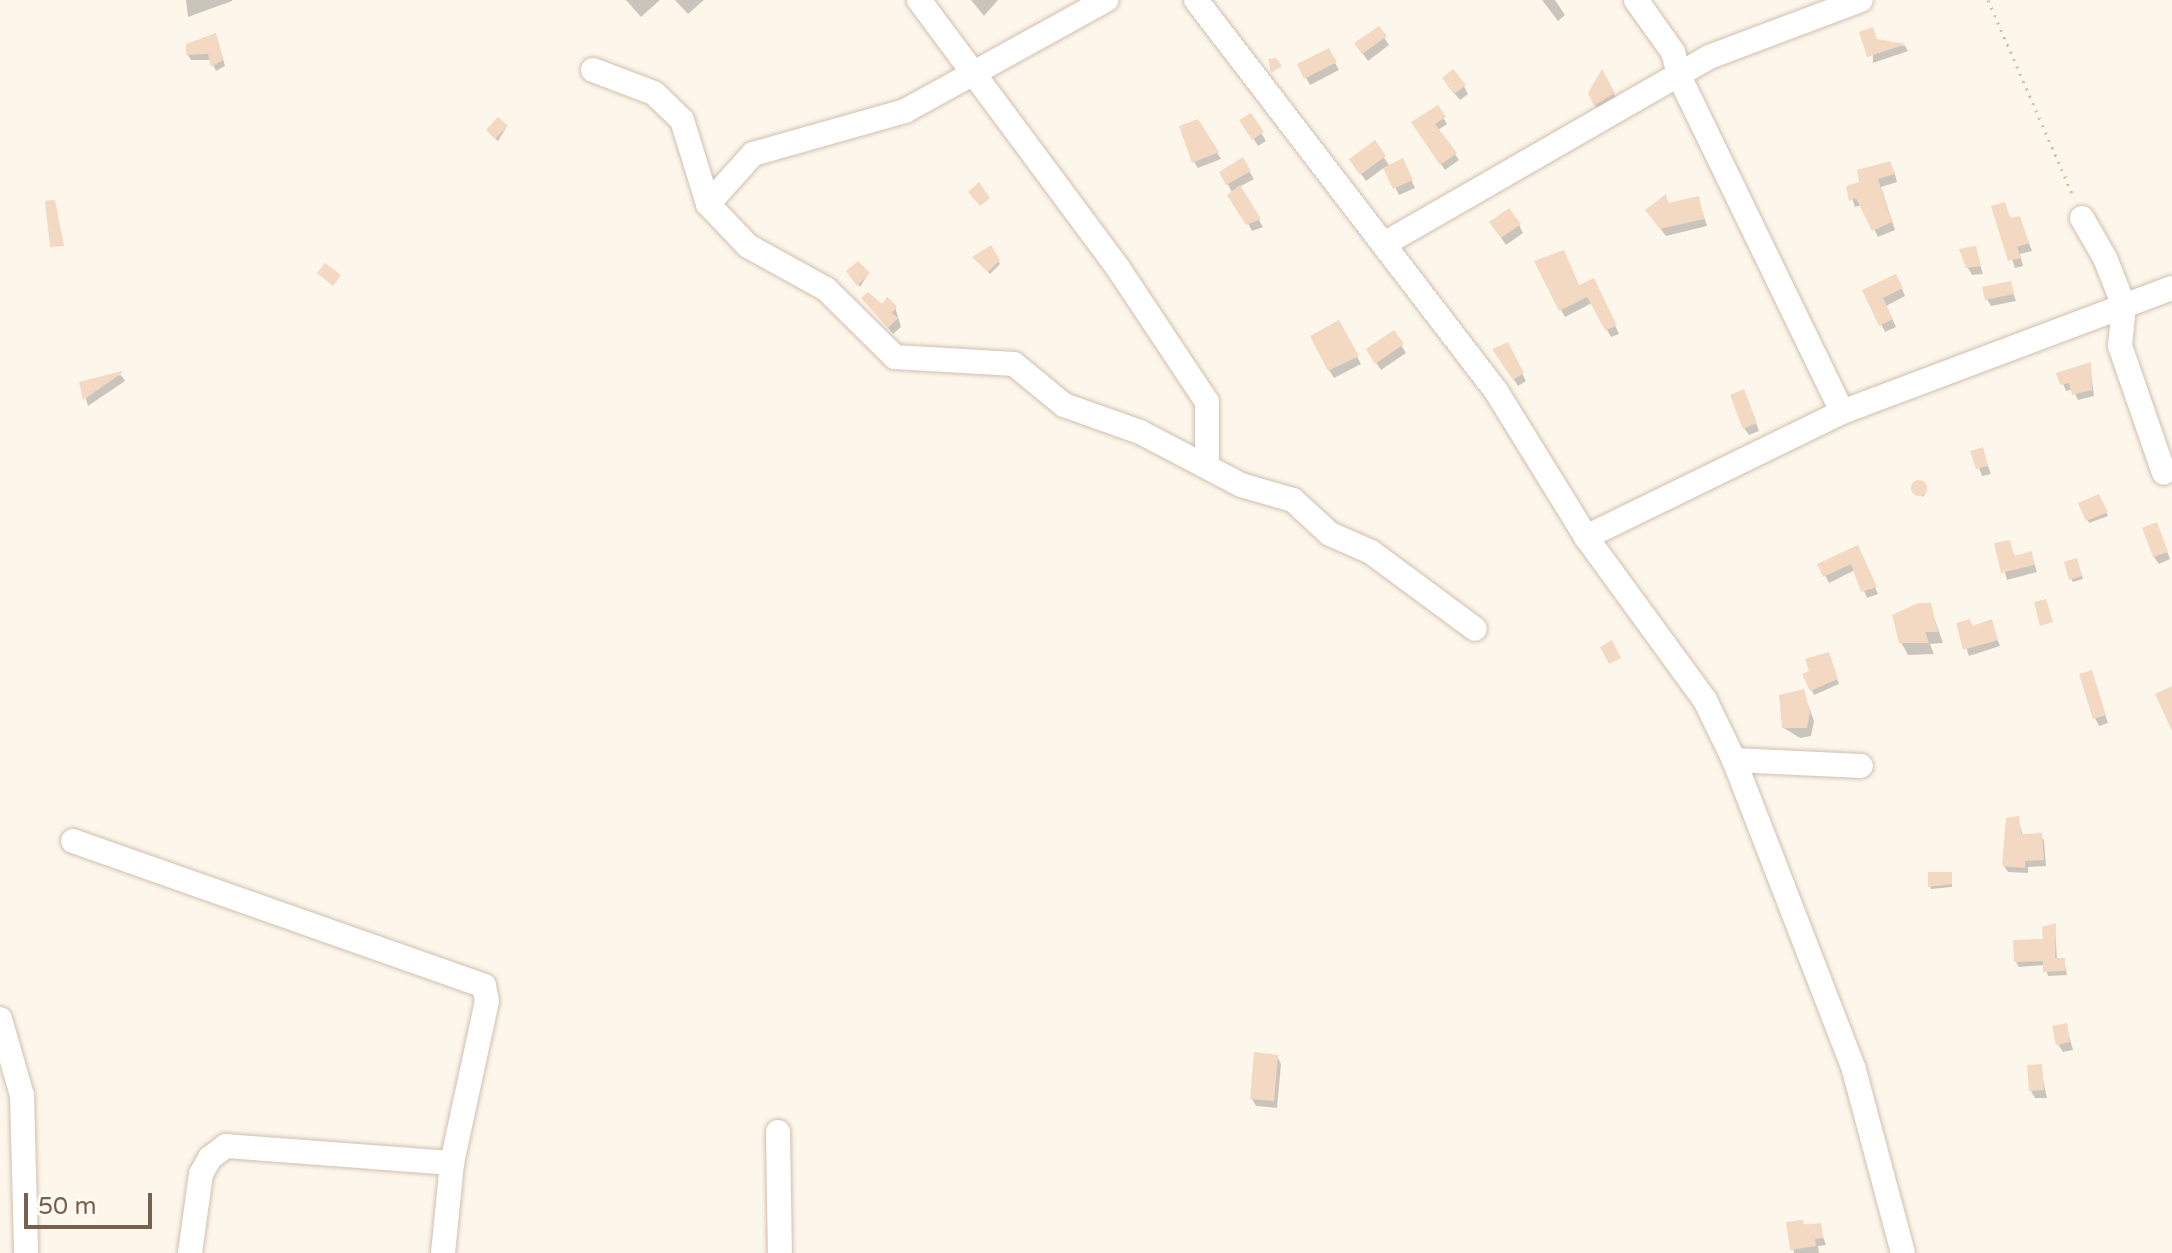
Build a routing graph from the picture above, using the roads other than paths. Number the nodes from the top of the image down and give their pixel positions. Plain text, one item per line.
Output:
1 (919, 0) edge
2 (1106, 0) edge
3 (1196, 0) edge
4 (1636, 0) edge
5 (1861, 0) edge
6 (593, 70) dead end
7 (974, 73) junction
8 (1680, 78) junction
9 (708, 204) junction
10 (2082, 218) road end
11 (1384, 244) junction
12 (2172, 288) edge
13 (2124, 306) junction
14 (1842, 412) junction
15 (1207, 466) junction
16 (2164, 473) dead end
17 (1586, 537) junction
18 (1475, 629) dead end
19 (1734, 760) junction
20 (1861, 766) dead end
21 (73, 841) dead end
22 (0, 1019) edge
23 (778, 1132) dead end
24 (452, 1163) junction
25 (26, 1253) edge
26 (190, 1253) edge
27 (443, 1253) edge
28 (780, 1253) edge
29 (1903, 1253) edge

1 - 7 street
2 - 7 street
3 - 11 street
4 - 8 street
5 - 8 street
6 - 9 street
7 - 9 street
7 - 15 street
8 - 11 street
8 - 14 street
9 - 15 street
10 - 13 street
11 - 17 street
12 - 13 street
13 - 14 street
13 - 16 street
14 - 17 street
15 - 18 street
17 - 19 street
19 - 20 street
19 - 29 street
21 - 24 street
22 - 25 street
23 - 28 street
24 - 26 street
24 - 27 street

